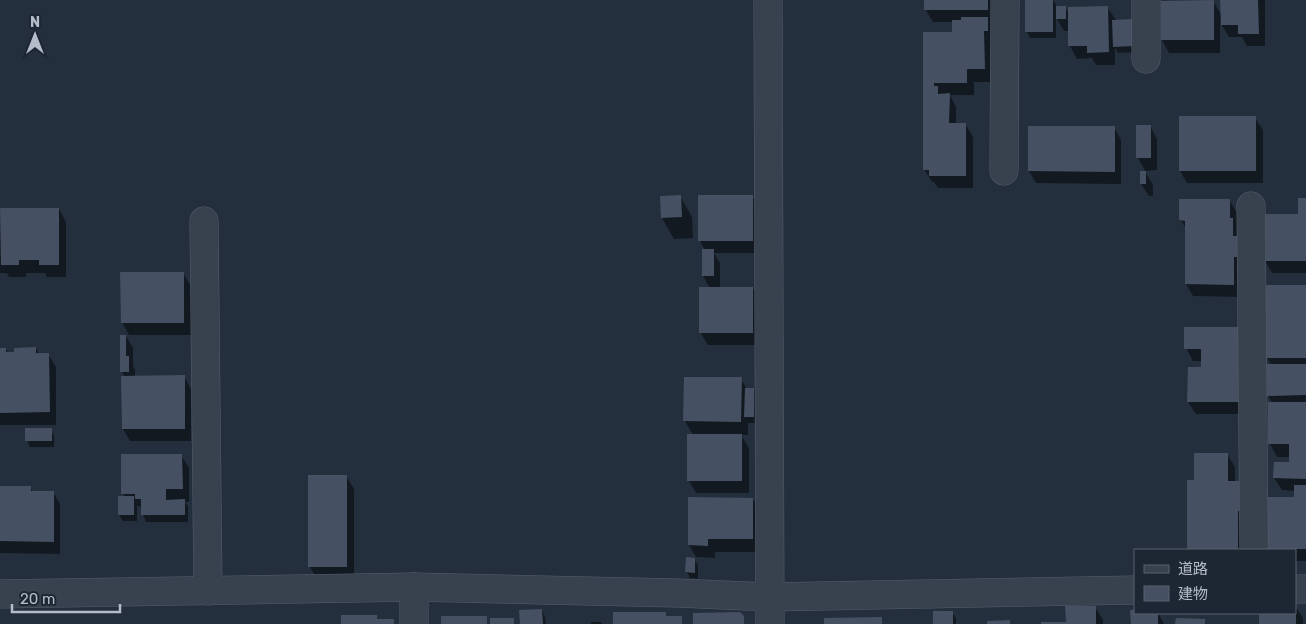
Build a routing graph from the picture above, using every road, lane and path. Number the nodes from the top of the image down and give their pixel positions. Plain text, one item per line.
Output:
1 (768, 0) edge
2 (1005, 0) edge
3 (1146, 0) edge
4 (1146, 59) dead end
5 (1004, 171) dead end
6 (1251, 206) dead end
7 (204, 221) dead end
8 (1254, 549) edge
9 (414, 587) junction
10 (1134, 590) edge
11 (208, 591) junction
12 (0, 594) edge
13 (769, 597) junction
14 (414, 624) edge
15 (770, 624) edge

1 - 13 street
2 - 5 street
3 - 4 street
6 - 8 street
7 - 11 street
9 - 11 street
9 - 13 street
9 - 14 street
10 - 13 street
11 - 12 street
13 - 15 street

